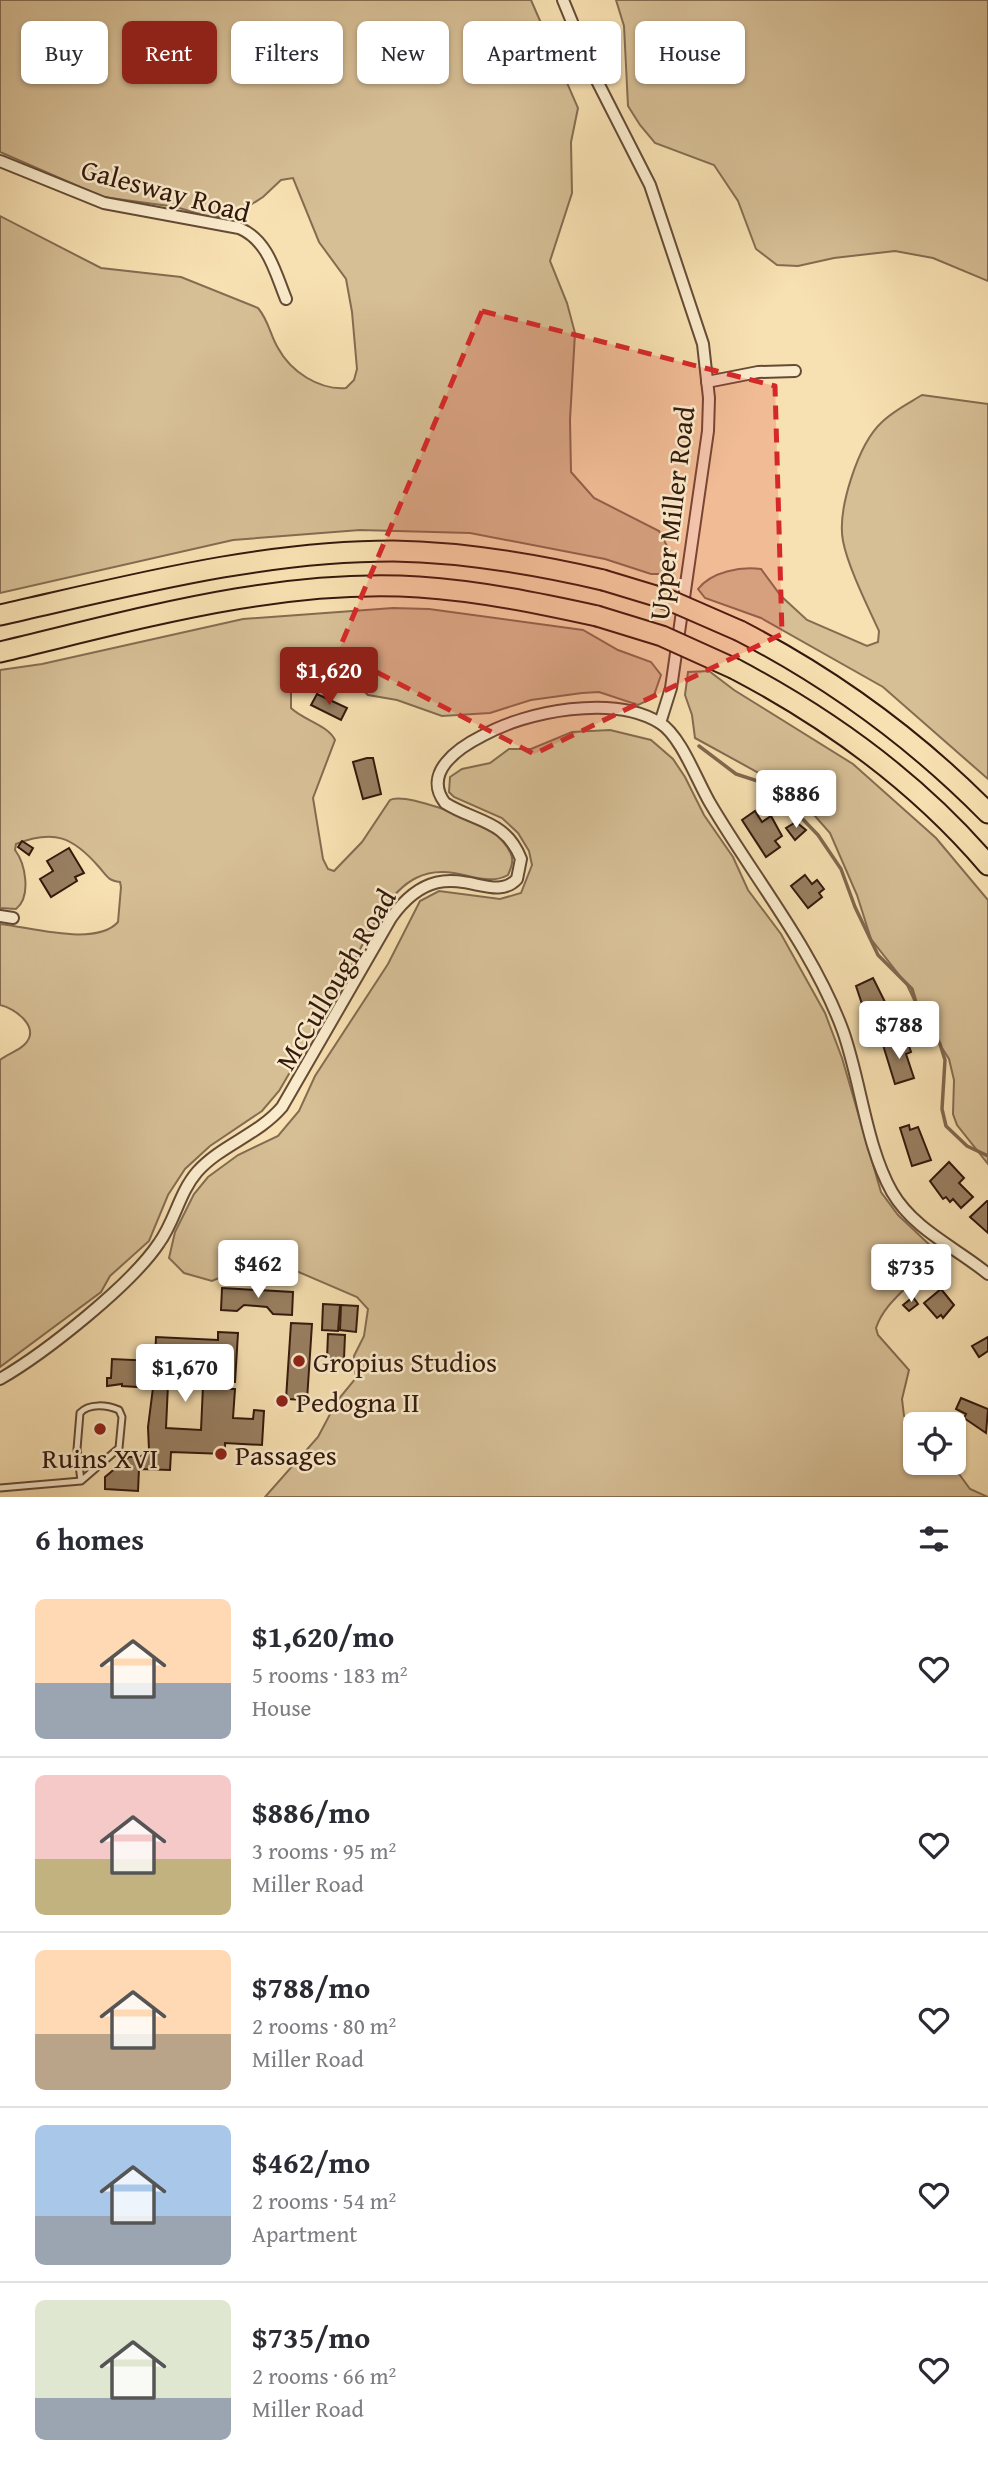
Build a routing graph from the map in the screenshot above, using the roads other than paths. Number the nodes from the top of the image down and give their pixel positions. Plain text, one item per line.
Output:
1 (563, 0) edge
2 (0, 161) edge
3 (286, 299) dead end
4 (795, 371) dead end
5 (707, 382) junction
6 (0, 615) edge
7 (0, 652) edge
8 (660, 723) junction
9 (988, 813) edge
10 (988, 865) edge
11 (0, 916) edge
12 (13, 918) dead end
13 (988, 1275) edge
14 (0, 1379) edge
15 (81, 1481) junction
16 (0, 1488) edge

1 - 5 street, Upper Miller Road
2 - 3 street, Galesway Road
4 - 5 street
5 - 8 street, Upper Miller Road
6 - 9 highway, bridge
7 - 10 highway, bridge
8 - 13 street
8 - 14 street, McCullough Road
11 - 12 street
15 - 15 lane
15 - 16 lane

